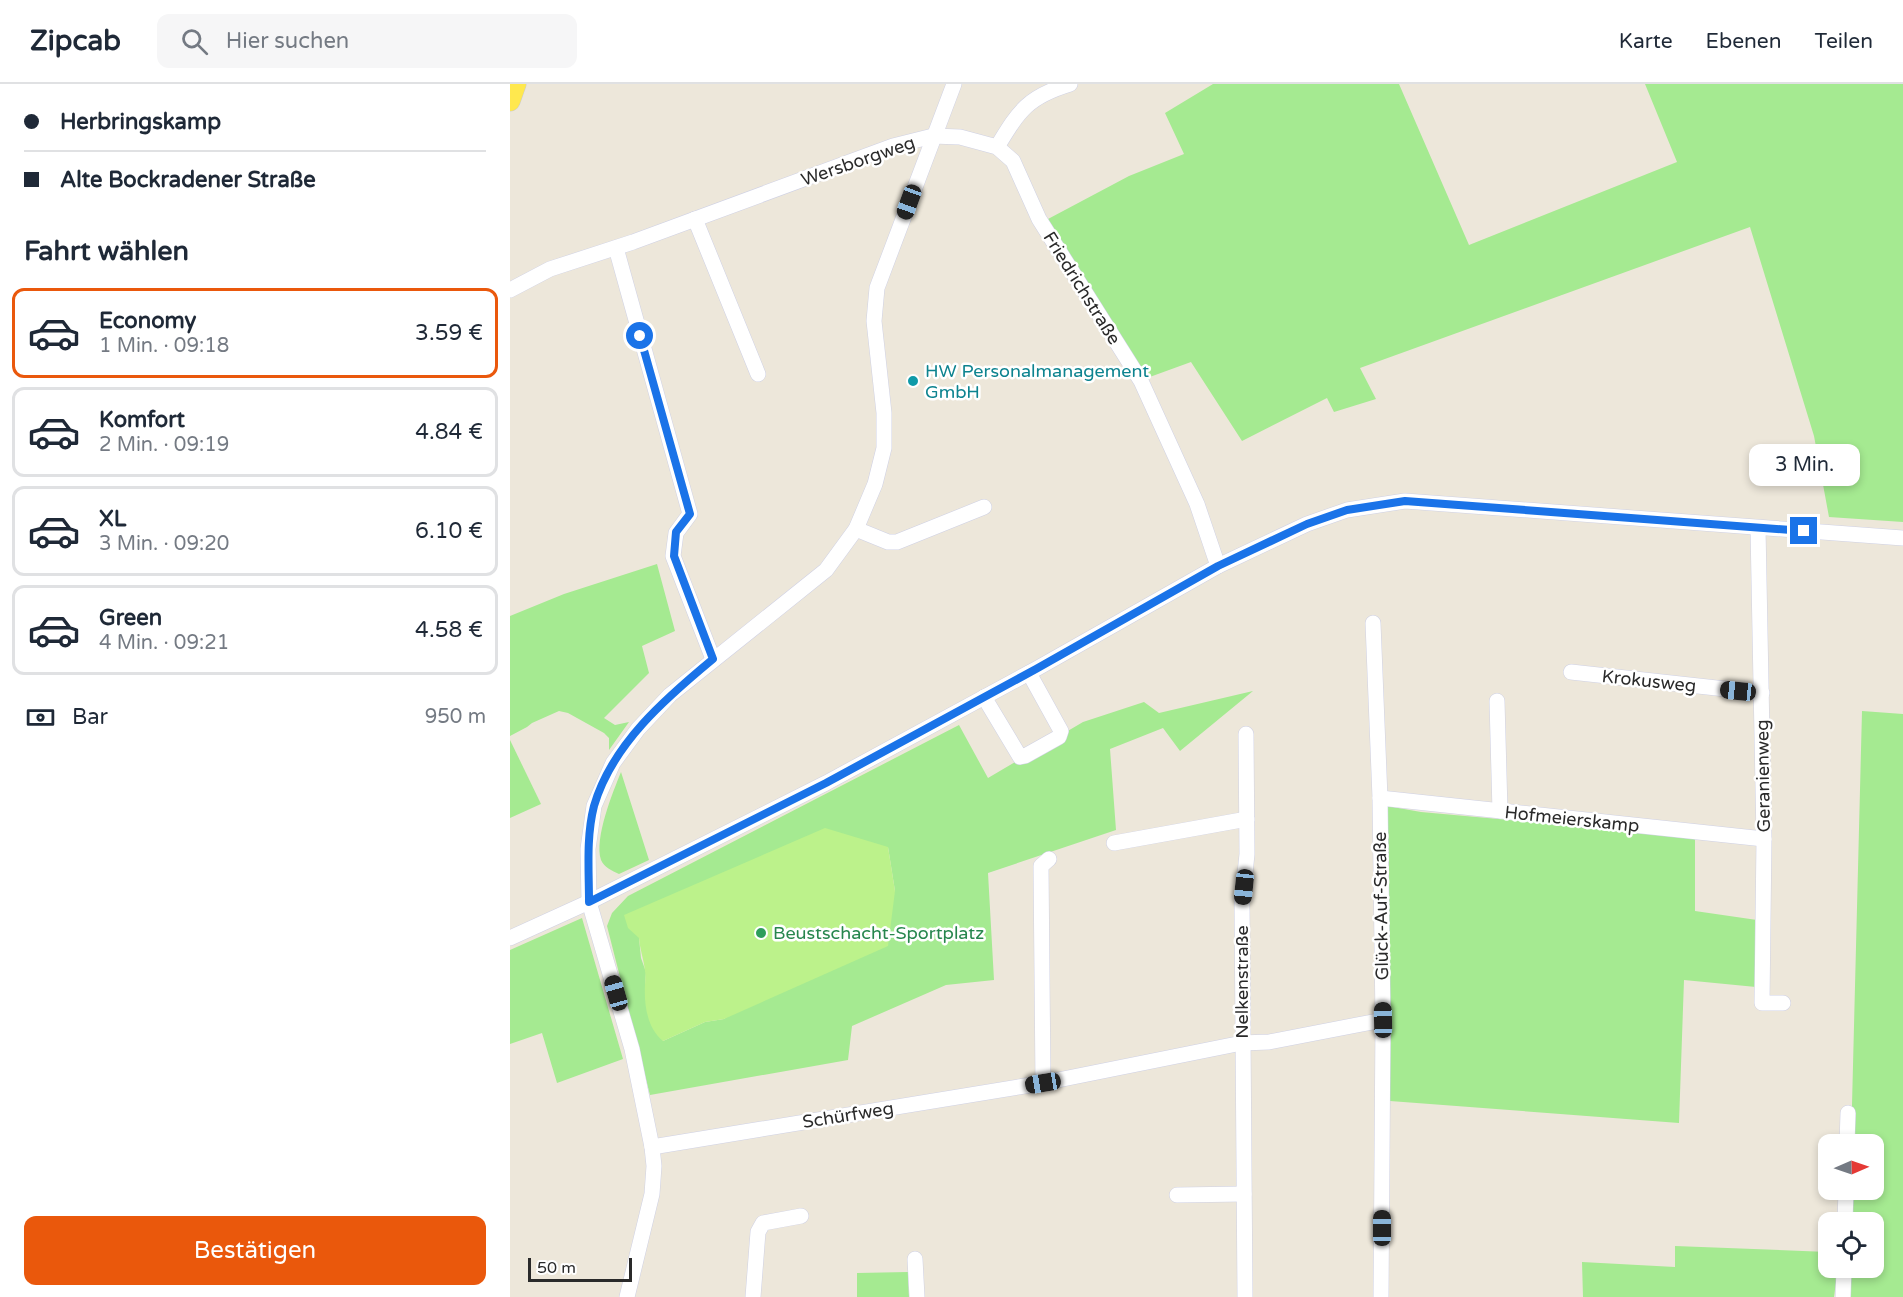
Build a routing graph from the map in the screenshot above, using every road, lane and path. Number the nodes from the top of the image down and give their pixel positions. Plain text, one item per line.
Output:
1 (516, 84) edge
2 (954, 84) edge
3 (1070, 84) edge
4 (510, 101) edge
5 (933, 136) junction
6 (997, 147) junction
7 (695, 219) junction
8 (616, 248) junction
9 (510, 290) edge
10 (758, 374) dead end
11 (984, 507) dead end
12 (1758, 528) junction
13 (856, 529) junction
14 (1903, 538) edge
15 (1218, 566) junction
16 (1372, 623) dead end
17 (713, 659) junction
18 (1572, 672) dead end
19 (1029, 673) junction
20 (1762, 693) junction
21 (984, 697) junction
22 (1497, 701) dead end
23 (1246, 734) dead end
24 (1380, 798) junction
25 (1500, 811) junction
26 (1247, 819) junction
27 (1764, 839) junction
28 (1114, 843) dead end
29 (1049, 860) dead end
30 (589, 902) junction
31 (510, 938) edge
32 (1783, 1003) dead end
33 (1383, 1020) junction
34 (1242, 1043) junction
35 (1043, 1083) junction
36 (1848, 1113) dead end
37 (1847, 1134) edge
38 (652, 1147) junction
39 (1244, 1194) junction
40 (1177, 1195) dead end
41 (801, 1216) dead end
42 (915, 1259) dead end
43 (1844, 1278) edge
44 (627, 1297) edge
45 (753, 1297) edge
46 (917, 1297) edge
47 (1245, 1297) edge
48 (1381, 1297) edge
49 (1843, 1297) edge

1 - 4 main road
2 - 5 street
3 - 6 street
5 - 6 street, Wersborgweg
5 - 7 street, Wersborgweg
5 - 13 street
6 - 15 street, Friedrichstraße
7 - 8 street, Wersborgweg
7 - 10 street
8 - 9 street, Wersborgweg
8 - 17 street
11 - 13 street
12 - 14 street
12 - 15 street
12 - 20 street, Geranienweg
13 - 17 street
15 - 19 street
16 - 24 street, Glück-Auf-Straße
17 - 30 street
18 - 20 street, Krokusweg
19 - 21 street
19 - 21 street
20 - 27 street, Geranienweg
21 - 30 street
22 - 25 street
23 - 26 street, Nelkenstraße
24 - 25 street, Hofmeierskamp
24 - 33 street, Glück-Auf-Straße
25 - 27 street, Hofmeierskamp
26 - 28 street
26 - 34 street, Nelkenstraße
27 - 32 street, Geranienweg
29 - 35 street
30 - 31 street
30 - 38 street
33 - 34 street, Schürfweg
33 - 48 street, Glück-Auf-Straße
34 - 35 street, Schürfweg
34 - 39 street, Nelkenstraße
35 - 38 street, Schürfweg
36 - 37 street
38 - 44 street
39 - 40 street
39 - 47 street, Nelkenstraße
41 - 45 street
42 - 46 street
43 - 49 street

